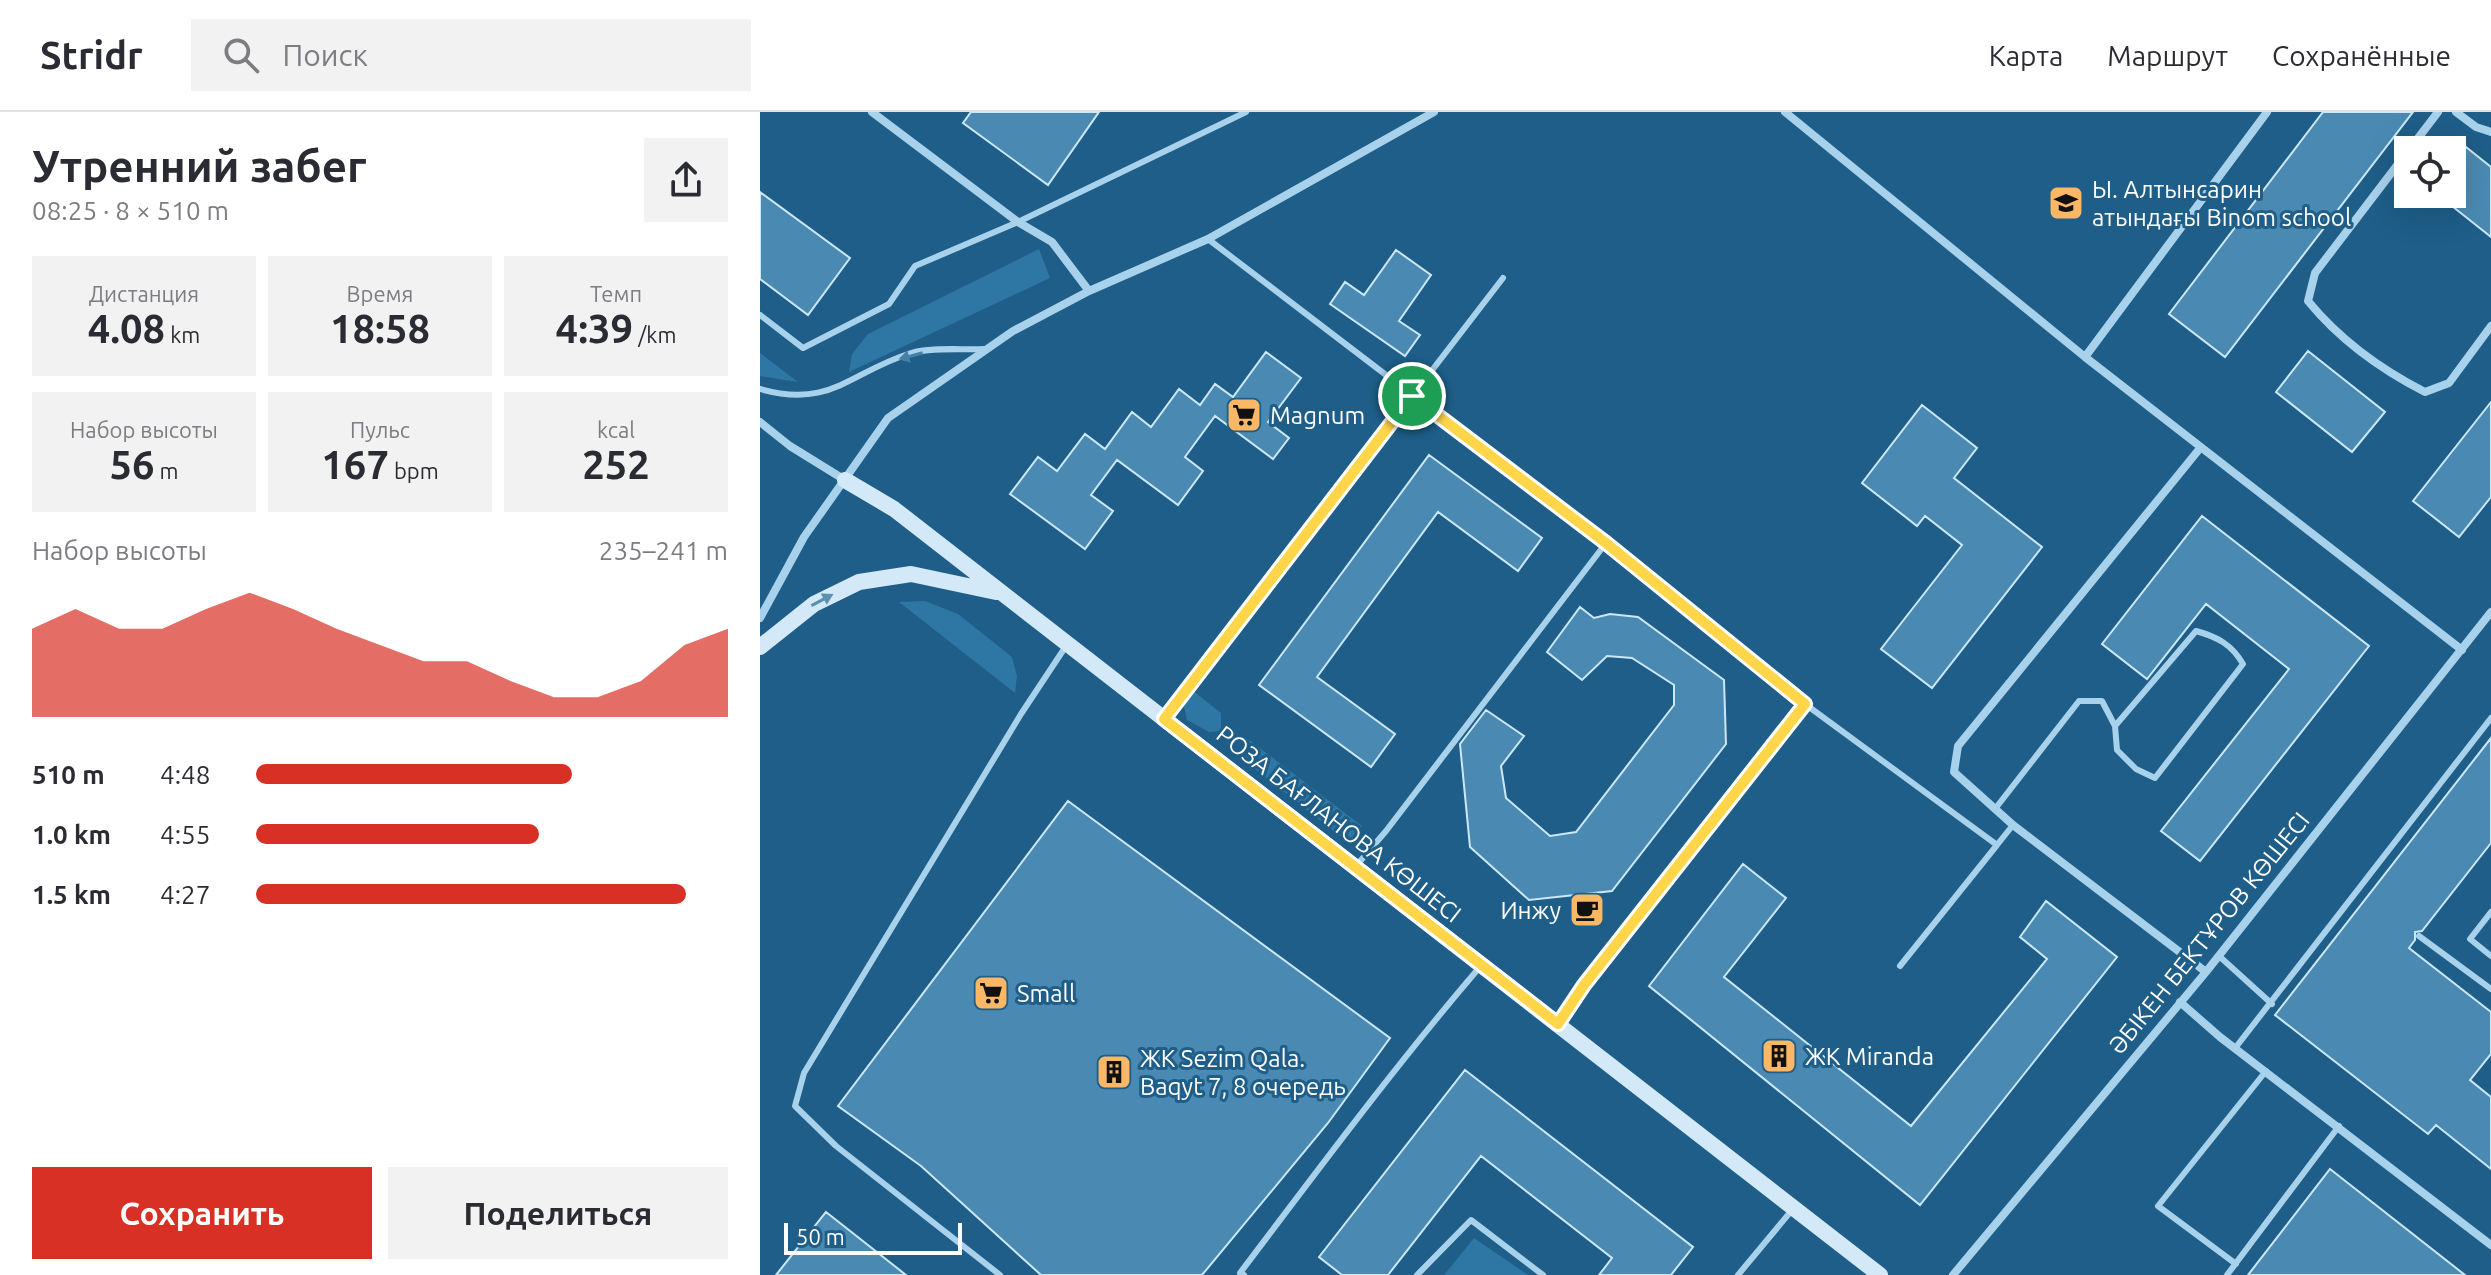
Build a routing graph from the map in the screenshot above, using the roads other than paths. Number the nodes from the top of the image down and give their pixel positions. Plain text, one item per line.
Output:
1 (872, 112) edge
2 (1246, 112) edge
3 (1434, 112) edge
4 (1785, 112) edge
5 (2267, 112) edge
6 (2438, 112) edge
7 (2456, 112) edge
8 (2491, 132) edge
9 (2420, 136) edge
10 (2394, 169) edge
11 (1018, 222) junction
12 (1208, 239) junction
13 (1503, 278) dead end
14 (1089, 291) junction
15 (760, 315) edge
16 (2491, 326) edge
17 (988, 349) junction
18 (2085, 357) junction
19 (760, 389) edge
20 (1412, 396) junction
21 (760, 422) edge
22 (2201, 447) junction
23 (845, 480) junction
24 (1606, 543) junction
25 (1002, 593) junction
26 (2491, 612) edge
27 (760, 618) edge
28 (1068, 644) junction
29 (760, 647) edge
30 (2462, 650) junction
31 (1805, 704) junction
32 (2491, 718) edge
33 (1164, 719) junction
34 (2115, 726) junction
35 (1995, 809) junction
36 (2013, 825) junction
37 (1997, 845) junction
38 (1355, 867) junction
39 (2491, 912) edge
40 (2419, 936) dead end
41 (2219, 956) junction
42 (2491, 956) edge
43 (1482, 965) junction
44 (1900, 966) dead end
45 (2206, 972) junction
46 (2491, 989) edge
47 (2180, 1002) junction
48 (2272, 1004) junction
49 (1558, 1024) junction
50 (2236, 1047) junction
51 (2266, 1071) junction
52 (2339, 1126) junction
53 (1794, 1208) junction
54 (2491, 1245) edge
55 (2236, 1264) junction
56 (1241, 1274) edge
57 (1000, 1275) edge
58 (1417, 1275) edge
59 (1543, 1275) edge
60 (1738, 1275) edge
61 (1880, 1275) edge
62 (1953, 1275) edge
63 (2227, 1275) edge

1 - 11 street
2 - 11 lane
3 - 12 street
4 - 18 street
5 - 18 street
6 - 9 street
7 - 8 street
10 - 16 street
11 - 14 street
11 - 15 lane
12 - 14 street
12 - 20 lane
13 - 20 lane
14 - 17 street
17 -> 19 lane
17 - 23 street
18 - 22 street
20 - 24 lane
20 - 33 lane
21 - 23 street, РОЗА БАҒЛАНОВА КӨШЕСІ
22 - 30 street
22 - 35 street
23 - 25 street, РОЗА БАҒЛАНОВА КӨШЕСІ
23 - 27 street
24 - 31 lane
24 - 38 lane
25 - 28 street, РОЗА БАҒЛАНОВА КӨШЕСІ
29 -> 25 street
26 - 30 street, ӘБІКЕН БЕКТҰРОВ КӨШЕСІ
28 - 33 street, РОЗА БАҒЛАНОВА КӨШЕСІ
28 - 57 lane
30 - 41 street, ӘБІКЕН БЕКТҰРОВ КӨШЕСІ
31 - 37 lane
31 - 49 lane
32 - 48 lane
33 - 38 street, РОЗА БАҒЛАНОВА КӨШЕСІ
34 - 34 lane
34 - 35 lane
35 - 36 street
36 - 37 lane
36 - 45 street
37 - 44 lane
38 - 43 street, РОЗА БАҒЛАНОВА КӨШЕСІ
39 - 42 lane
40 - 46 lane
41 - 45 street, ӘБІКЕН БЕКТҰРОВ КӨШЕСІ
41 - 48 lane
43 - 49 street, РОЗА БАҒЛАНОВА КӨШЕСІ
43 - 56 lane
45 - 47 street, ӘБІКЕН БЕКТҰРОВ КӨШЕСІ
47 - 50 street
47 - 62 street, ӘБІКЕН БЕКТҰРОВ КӨШЕСІ
48 - 50 lane
49 - 53 street, РОЗА БАҒЛАНОВА КӨШЕСІ
50 - 51 street
51 - 52 street
51 - 55 lane
52 - 54 street
52 - 55 lane
53 - 60 lane
53 - 61 street, РОЗА БАҒЛАНОВА КӨШЕСІ
55 - 63 lane
58 - 59 lane

